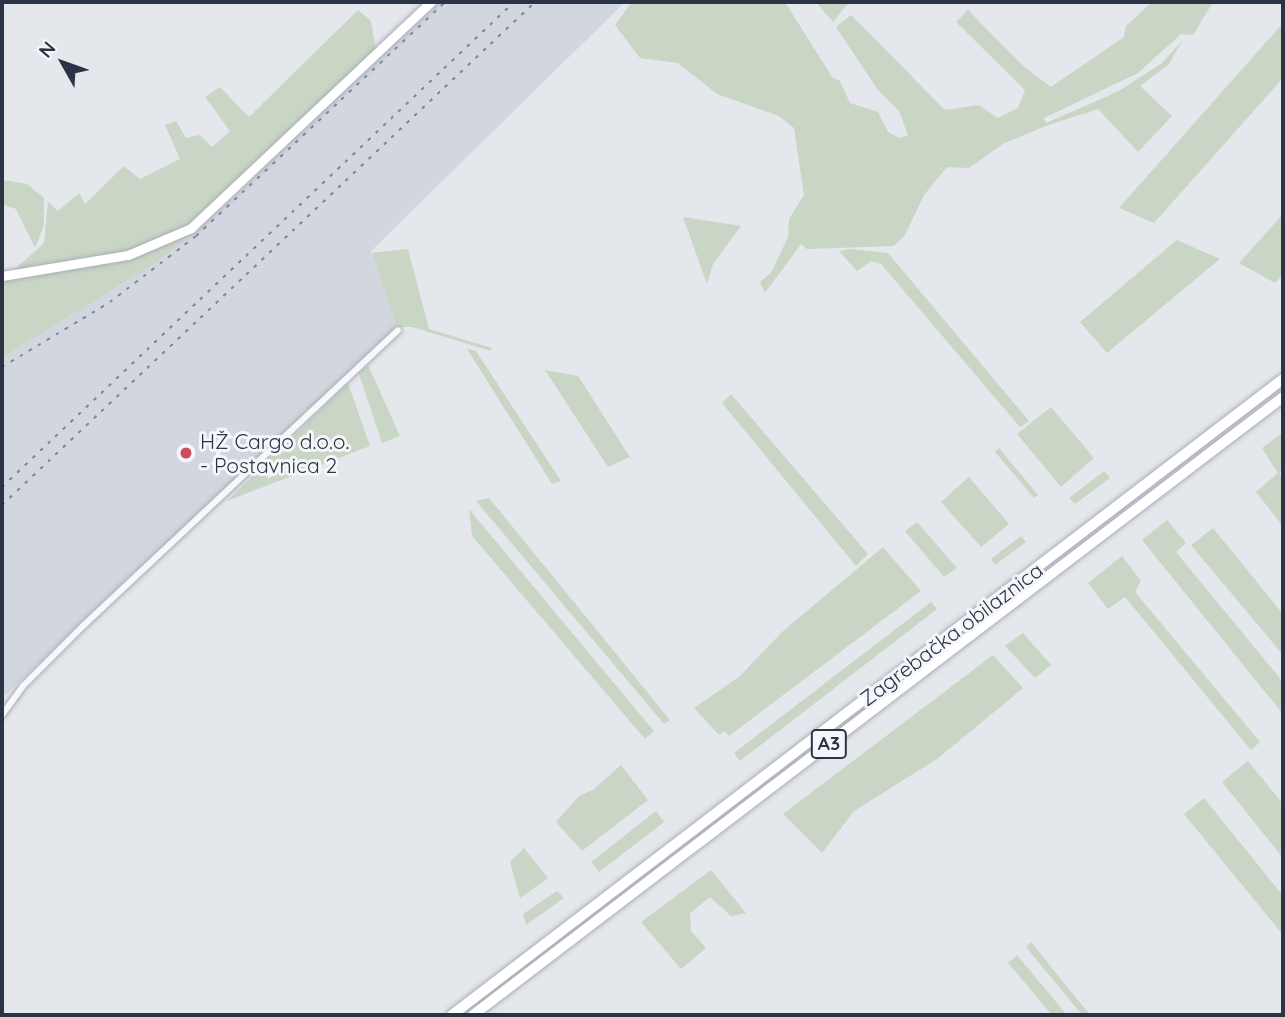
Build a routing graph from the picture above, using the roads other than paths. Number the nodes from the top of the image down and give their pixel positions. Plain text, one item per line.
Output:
1 (431, 2) edge
2 (2, 276) edge
3 (398, 330) dead end
4 (1283, 379) edge
5 (1283, 397) edge
6 (2, 715) edge
7 (452, 1015) edge
8 (473, 1015) edge

1 - 2 main road
3 - 6 street
4 - 7 highway, Zagrebačka obilaznica / A3
5 - 8 highway, Zagrebačka obilaznica / A3

